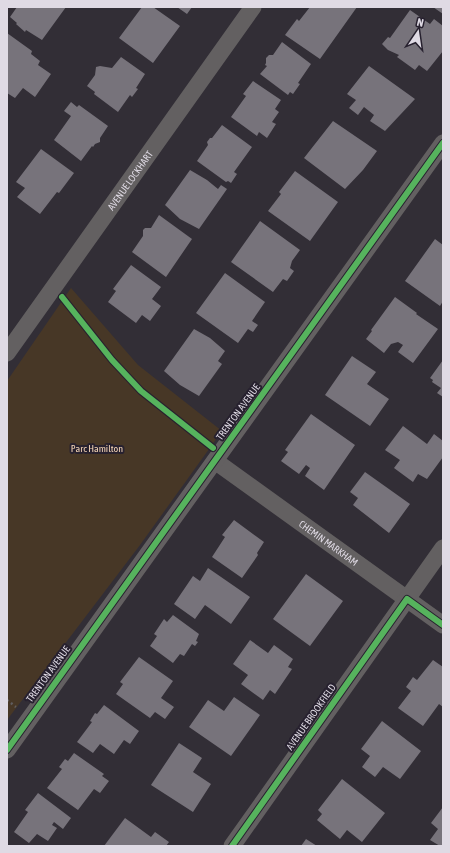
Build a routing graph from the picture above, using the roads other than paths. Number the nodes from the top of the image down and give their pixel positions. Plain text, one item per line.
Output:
1 (253, 7) edge
2 (443, 143) edge
3 (7, 353) edge
4 (215, 461) junction
5 (443, 548) edge
6 (407, 599) junction
7 (443, 625) edge
8 (7, 750) edge
9 (232, 846) edge

1 - 3 street, AVENUE LOCKHART
2 - 4 street, TRENTON AVENUE
4 - 6 street, CHEMIN MARKHAM
4 - 8 street, TRENTON AVENUE
5 - 6 street, AVENUE BROOKFIELD
6 - 7 street, CHEMIN MARKHAM
6 - 9 street, AVENUE BROOKFIELD

